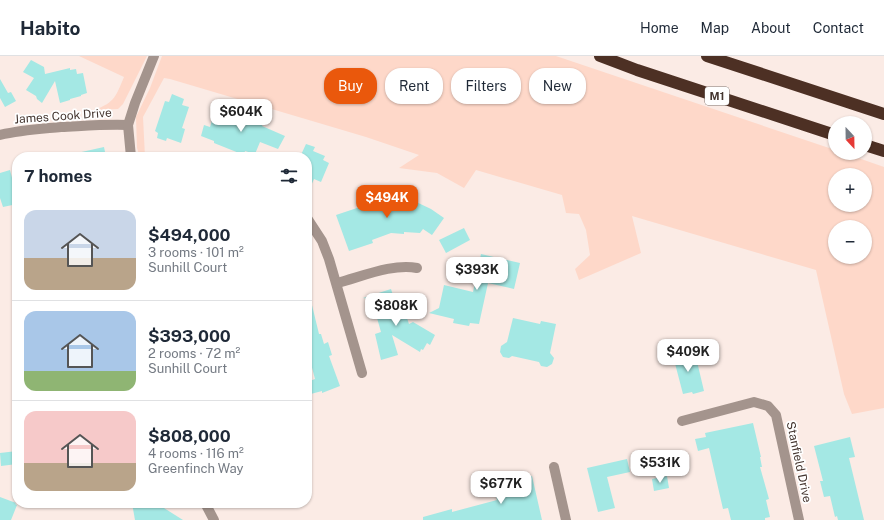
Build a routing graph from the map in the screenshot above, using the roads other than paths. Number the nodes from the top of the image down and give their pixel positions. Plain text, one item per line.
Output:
1 (154, 56) edge
2 (600, 56) edge
3 (707, 56) edge
4 (884, 114) edge
5 (128, 124) junction
6 (828, 133) edge
7 (0, 135) edge
8 (872, 147) edge
9 (884, 151) edge
10 (131, 152) edge
11 (312, 226) edge
12 (417, 268) dead end
13 (337, 284) junction
14 (362, 373) dead end
15 (682, 421) dead end
16 (554, 467) dead end
17 (208, 508) edge
18 (214, 520) edge
19 (566, 520) edge
20 (798, 520) edge

1 - 5 street
2 - 6 highway, M1
3 - 4 highway
5 - 7 street, James Cook Drive
5 - 10 street
8 - 9 highway
11 - 13 street
12 - 13 street
13 - 14 street
15 - 20 street, Stanfield Drive
16 - 19 street
17 - 18 street

